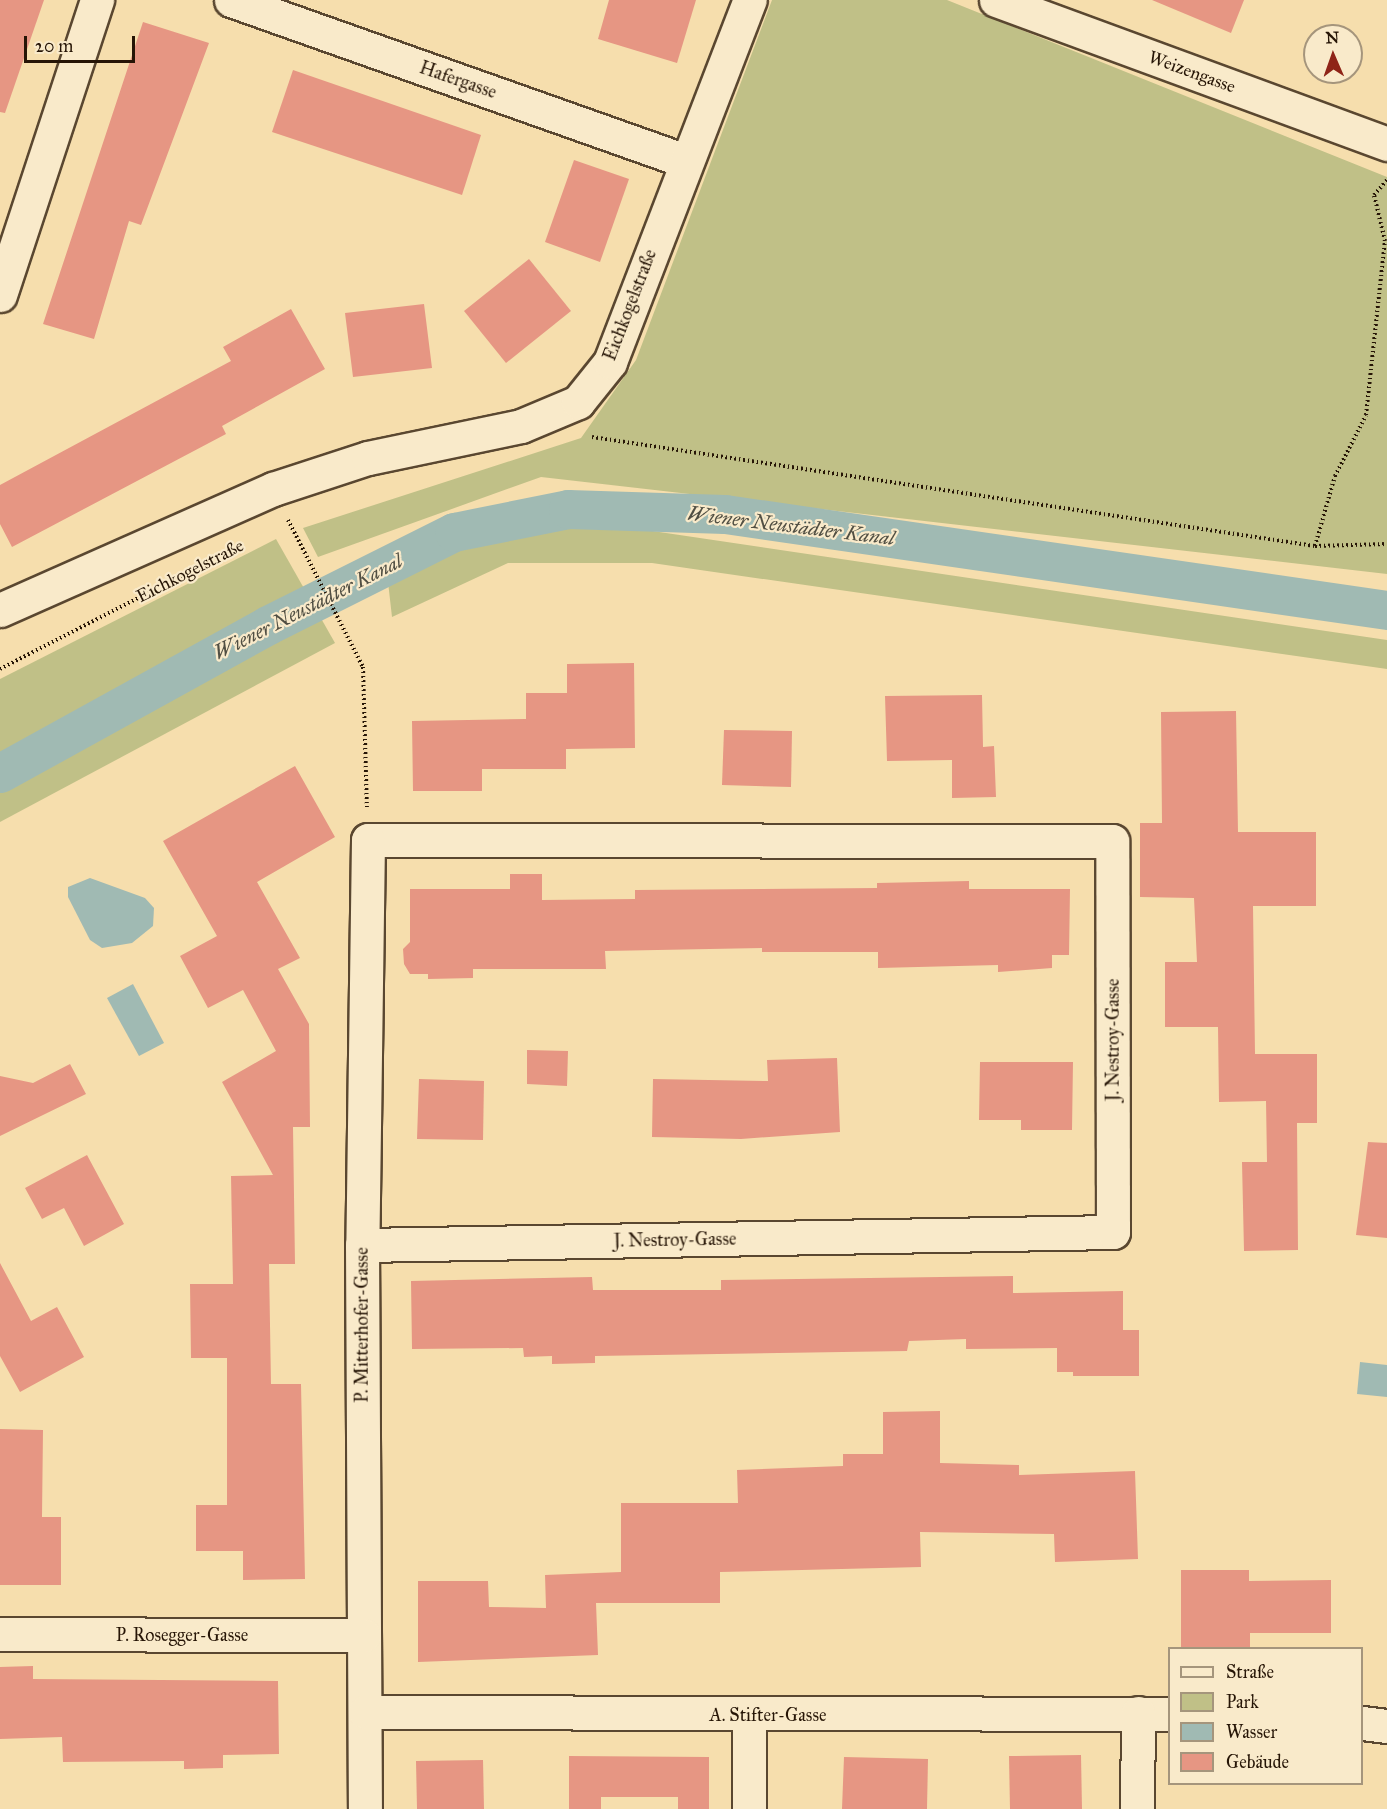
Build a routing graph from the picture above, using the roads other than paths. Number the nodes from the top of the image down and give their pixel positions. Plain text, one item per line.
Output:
1 (97, 0) edge
2 (231, 0) edge
3 (750, 0) edge
4 (996, 0) edge
5 (1387, 144) edge
6 (685, 161) junction
7 (0, 295) edge
8 (0, 610) edge
9 (368, 840) joint
10 (362, 1245) junction
11 (0, 1634) edge
12 (364, 1635) junction
13 (366, 1712) junction
14 (1138, 1713) junction
15 (1168, 1714) edge
16 (749, 1716) junction
17 (1363, 1722) edge
18 (1387, 1726) edge
19 (365, 1809) edge
20 (749, 1809) edge
21 (1137, 1809) edge

1 - 7 street
2 - 6 street, Hafergasse
3 - 6 street, Eichkogelstraße
4 - 5 street, Weizengasse
6 - 8 street, Eichkogelstraße
9 - 10 street, P. Mitterhofer-Gasse
9 - 10 street, J. Nestroy-Gasse
10 - 12 street, P. Mitterhofer-Gasse
11 - 12 street, P. Rosegger-Gasse
12 - 13 street, P. Mitterhofer-Gasse
13 - 16 street, A. Stifter-Gasse
13 - 19 street, P. Mitterhofer-Gasse
14 - 15 street, A. Stifter-Gasse
14 - 16 street, A. Stifter-Gasse
14 - 21 street
16 - 20 street
17 - 18 street

